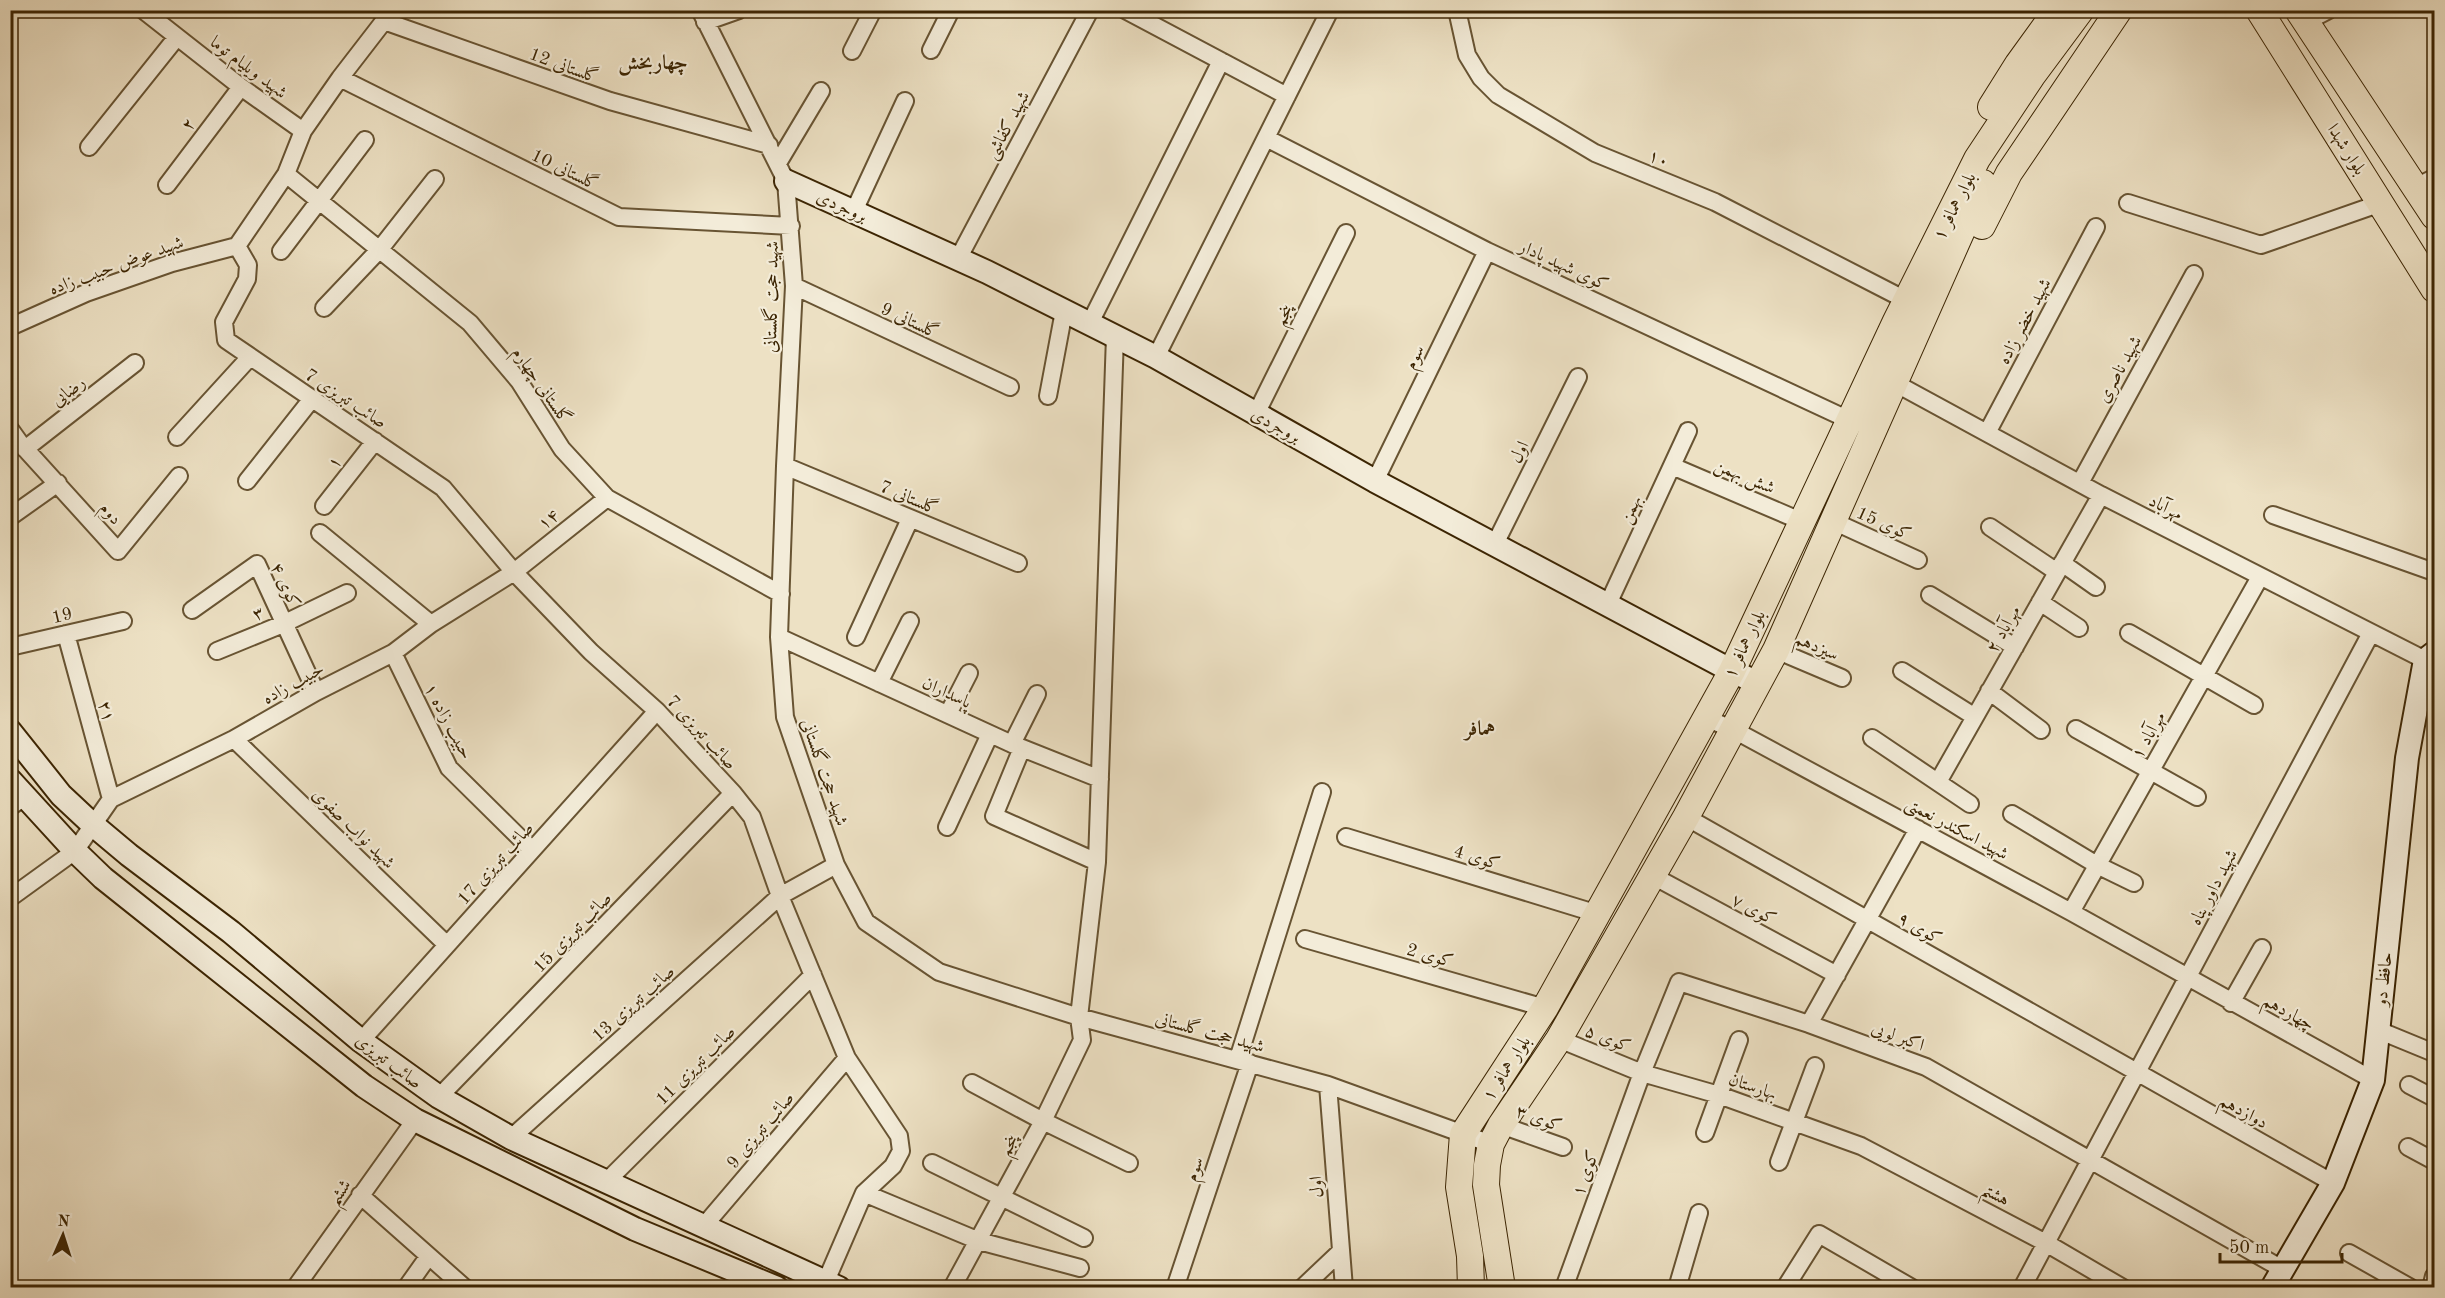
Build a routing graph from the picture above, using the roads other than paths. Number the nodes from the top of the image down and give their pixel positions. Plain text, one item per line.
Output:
1 (143, 10) edge
2 (739, 10) edge
3 (873, 10) edge
4 (951, 10) edge
5 (1090, 10) edge
6 (1125, 10) edge
7 (1330, 10) edge
8 (1457, 10) edge
9 (2057, 10) edge
10 (2081, 10) edge
11 (2096, 10) edge
12 (2119, 10) edge
13 (2259, 10) edge
14 (2330, 10) edge
15 (387, 16) edge
16 (703, 16) edge
17 (2302, 16) edge
18 (177, 37) junction
19 (931, 50) dead end
20 (852, 51) dead end
21 (1221, 61) junction
22 (339, 78) junction
23 (241, 87) junction
24 (821, 91) dead end
25 (1287, 96) junction
26 (905, 101) dead end
27 (303, 131) junction
28 (1266, 138) junction
29 (365, 140) dead end
30 (769, 145) junction
31 (89, 147) dead end
32 (782, 172) junction
33 (286, 174) junction
34 (435, 179) dead end
35 (2425, 183) edge
36 (167, 185) dead end
37 (319, 200) junction
38 (2128, 203) dead end
39 (2381, 203) junction
40 (854, 211) junction
41 (2434, 216) edge
42 (791, 226) junction
43 (2096, 227) dead end
44 (1346, 233) dead end
45 (237, 246) junction
46 (380, 249) junction
47 (281, 251) dead end
48 (1487, 251) junction
49 (958, 259) junction
50 (2194, 274) dead end
51 (794, 286) junction
52 (2434, 289) edge
53 (1894, 294) junction
54 (324, 308) dead end
55 (1064, 310) junction
56 (1090, 323) junction
57 (1907, 326) junction
58 (10, 327) edge
59 (1115, 336) junction
60 (250, 357) junction
61 (1156, 357) junction
62 (135, 363) dead end
63 (1578, 377) dead end
64 (1893, 382) junction
65 (1010, 387) dead end
66 (1048, 396) dead end
67 (311, 400) junction
68 (1256, 414) junction
69 (1849, 420) junction
70 (10, 429) edge
71 (1688, 431) dead end
72 (1987, 433) junction
73 (177, 437) dead end
74 (375, 441) junction
75 (26, 449) junction
76 (784, 466) junction
77 (1672, 466) junction
78 (179, 476) dead end
79 (247, 481) dead end
80 (1375, 481) junction
81 (58, 483) junction
82 (2080, 483) junction
83 (2101, 495) junction
84 (607, 498) junction
85 (324, 506) dead end
86 (2273, 515) dead end
87 (10, 517) edge
88 (910, 519) junction
89 (1803, 522) junction
90 (1834, 522) junction
91 (1990, 527) dead end
92 (320, 533) dead end
93 (1495, 544) junction
94 (1918, 560) dead end
95 (1018, 563) dead end
96 (2060, 567) junction
97 (514, 572) junction
98 (2434, 572) edge
99 (2260, 577) junction
100 (2096, 587) dead end
101 (347, 593) dead end
102 (781, 594) junction
103 (1930, 595) dead end
104 (2040, 602) junction
105 (1608, 604) junction
106 (192, 610) dead end
107 (123, 621) dead end
108 (910, 621) dead end
109 (283, 624) junction
110 (431, 624) junction
111 (2079, 628) dead end
112 (2129, 633) dead end
113 (2371, 633) junction
114 (66, 634) junction
115 (779, 637) junction
116 (856, 637) dead end
117 (10, 647) edge
118 (2015, 647) junction
119 (1776, 650) junction
120 (217, 651) dead end
121 (393, 653) junction
122 (2430, 657) edge
123 (1731, 671) junction
124 (1902, 671) dead end
125 (969, 673) dead end
126 (2204, 677) junction
127 (1842, 678) dead end
128 (879, 683) junction
129 (1758, 683) junction
130 (1989, 691) junction
131 (316, 692) junction
132 (1037, 694) dead end
133 (2254, 705) dead end
134 (657, 711) junction
135 (948, 714) junction
136 (1975, 717) junction
137 (1706, 718) junction
138 (2076, 729) dead end
139 (1734, 730) junction
140 (2041, 730) dead end
141 (10, 731) edge
142 (990, 734) junction
143 (1872, 738) dead end
144 (234, 739) junction
145 (1017, 746) junction
146 (35, 763) junction
147 (2150, 771) junction
148 (1100, 779) junction
149 (10, 780) edge
150 (1938, 782) junction
151 (1322, 792) dead end
152 (733, 793) junction
153 (2197, 797) dead end
154 (111, 798) junction
155 (18, 802) edge
156 (1970, 804) dead end
157 (2012, 814) dead end
158 (1686, 817) junction
159 (92, 824) junction
160 (947, 827) dead end
161 (1918, 830) junction
162 (1346, 837) dead end
163 (532, 850) junction
164 (75, 851) junction
165 (129, 855) junction
166 (1097, 862) junction
167 (836, 865) junction
168 (2097, 865) junction
169 (1653, 876) junction
170 (103, 878) junction
171 (2134, 883) dead end
172 (780, 897) junction
173 (10, 898) edge
174 (2071, 912) junction
175 (1598, 914) junction
176 (1867, 921) junction
177 (1305, 939) dead end
178 (447, 945) junction
179 (2262, 948) dead end
180 (813, 975) junction
181 (1837, 975) junction
182 (2187, 977) junction
183 (1679, 982) joint
184 (2231, 1003) junction
185 (1545, 1008) junction
186 (1079, 1017) junction
187 (1809, 1024) junction
188 (2378, 1030) junction
189 (1559, 1039) junction
190 (1739, 1040) dead end
191 (361, 1041) junction
192 (2434, 1053) edge
193 (847, 1058) junction
194 (1244, 1061) junction
195 (1815, 1066) dead end
196 (1642, 1073) junction
197 (2135, 1073) junction
198 (2373, 1080) junction
199 (972, 1083) dead end
200 (1328, 1085) junction
201 (2409, 1085) dead end
202 (1719, 1095) junction
203 (439, 1097) junction
204 (2434, 1098) edge
205 (416, 1120) junction
206 (1043, 1121) junction
207 (1793, 1121) junction
208 (1704, 1132) dead end
209 (1463, 1134) junction
210 (1496, 1134) junction
211 (511, 1138) junction
212 (1848, 1141) joint
213 (1563, 1147) dead end
214 (2408, 1147) dead end
215 (2089, 1159) junction
216 (2434, 1161) edge
217 (932, 1162) dead end
218 (1779, 1162) dead end
219 (1129, 1163) dead end
220 (606, 1182) junction
221 (2333, 1183) junction
222 (864, 1193) junction
223 (360, 1195) junction
224 (1003, 1196) junction
225 (1700, 1213) dead end
226 (703, 1227) junction
227 (1084, 1238) dead end
228 (979, 1241) junction
229 (2046, 1243) junction
230 (1340, 1252) junction
231 (2349, 1253) dead end
232 (428, 1257) junction
233 (1080, 1268) dead end
234 (2434, 1276) edge
235 (2278, 1279) edge
236 (829, 1286) edge
237 (296, 1287) edge
238 (406, 1287) edge
239 (465, 1287) edge
240 (777, 1287) edge
241 (954, 1287) edge
242 (1174, 1287) edge
243 (1302, 1287) edge
244 (1344, 1287) edge
245 (1471, 1287) edge
246 (1502, 1287) edge
247 (1564, 1287) edge
248 (1677, 1287) edge
249 (1785, 1287) edge
250 (1912, 1287) edge
251 (2022, 1287) edge
252 (2123, 1287) edge
253 (2411, 1287) edge
254 (2431, 1287) edge

1 - 18 street, شهید ویلیام توما
2 - 16 street
3 - 20 street
4 - 19 street
5 - 49 street, شهید کفاشی
6 - 21 street
7 - 25 street
8 - 53 street, ۱۰
9 - 53 main road
10 - 57 main road, بلوار همافر ۱
11 - 57 main road, بلوار همافر ۱
12 - 57 main road
13 - 39 main road, بلوار شهدا
14 - 17 street
15 - 22 street
15 - 30 street, گلستانی 12
16 - 30 street, شهید حجت گلستانی
17 - 35 main road, بلوار شهدا
18 - 23 street, شهید ویلیام توما
18 - 31 street
21 - 25 street
21 - 56 street
22 - 27 street
22 - 42 street, گلستانی 10
23 - 27 street, شهید ویلیام توما
23 - 36 street, ۲
24 - 32 street
25 - 28 street
26 - 40 street
27 - 33 street
28 - 48 street, کوی شهید پادار
28 - 61 street
29 - 37 street
30 - 32 street, شهید حجت گلستانی
32 - 40 street, بروجردی
32 - 42 street, شهید حجت گلستانی
33 - 37 street, گلستانی چهارم
33 - 45 street
34 - 46 street
35 - 41 main road, بلوار شهدا
37 - 46 street, گلستانی چهارم
37 - 47 street
38 - 39 street
39 - 52 main road, بلوار شهدا
40 - 49 street, بروجردی
42 - 51 street, شهید حجت گلستانی
43 - 72 street, شهید خضر زاده
44 - 68 street, پنجم
45 - 58 street, شهید عوض حبیب زاده
45 - 60 street, صائب تبریزی 7
46 - 54 street
46 - 84 street, گلستانی چهارم
48 - 69 street, کوی شهید پادار
48 - 80 street, سوم
49 - 55 street, بروجردی
50 - 82 street, شهید ناصری
51 - 65 street, گلستانی 9
51 - 76 street, شهید حجت گلستانی
53 - 57 main road
55 - 56 street, بروجردی
55 - 66 street
56 - 59 street, بروجردی
57 - 64 main road, بلوار همافر ۱
57 - 69 main road, بلوار همافر ۱
59 - 61 street, بروجردی
59 - 148 street, پنجم
60 - 67 street, صائب تبریزی 7
60 - 73 street
61 - 68 street, بروجردی
62 - 75 street, رضایی
63 - 93 street, اول
64 - 72 street, مهرآباد
64 - 90 main road, بلوار همافر ۱
67 - 74 street, صائب تبریزی 7
67 - 79 street
68 - 80 street, بروجردی
69 - 89 main road, بلوار همافر ۱
70 - 75 street, دوم
71 - 77 street, بهمن
72 - 82 street, مهرآباد
74 - 85 street, ۱
74 - 97 street, صائب تبریزی 7
75 - 81 street, دوم
76 - 88 street, گلستانی 7
76 - 102 street, شهید حجت گلستانی
77 - 89 street, شش بهمن
77 - 105 street, بهمن
78 - 81 street, دوم
80 - 93 street, بروجردی
81 - 87 street
82 - 83 street, مهرآباد
83 - 96 street, مهرآباد ۲
83 - 99 street, مهرآباد
84 - 97 street, ۱۴
84 - 102 street, گلستانی چهارم
86 - 98 street
88 - 95 street, گلستانی 7
88 - 116 street
89 - 123 main road, بلوار همافر ۱
90 - 94 street, کوی 15
90 - 119 main road, بلوار همافر ۱
91 - 96 street
92 - 110 street
93 - 105 street, بروجردی
96 - 100 street
96 - 104 street, مهرآباد ۲
97 - 110 street, حبیب زاده
97 - 134 street, صائب تبریزی 7
99 - 113 street, مهرآباد
99 - 126 street, مهرآباد ۱
101 - 109 street, ۳
102 - 115 street, شهید حجت گلستانی
103 - 118 street
104 - 111 street
104 - 118 street, مهرآباد ۲
105 - 123 street, بروجردی
106 - 109 street, کوی ۴
107 - 114 street, 19
108 - 128 street
109 - 120 street, ۳
109 - 131 street, کوی ۴
110 - 121 street, حبیب زاده
112 - 126 street
113 - 122 street, مهرآباد
113 - 182 street, شهید داور پناه
114 - 117 street, 19
114 - 154 street, ۲۱
115 - 128 street, پاسداران
115 - 167 street, شهید حجت گلستانی
118 - 130 street, مهرآباد ۲
119 - 127 street, سیزدهم
119 - 129 main road, بلوار همافر ۱
121 - 131 street, حبیب زاده
121 - 163 street, حبیب زاده ۱
122 - 188 street, حافظ دو
123 - 129 street, بروجردی
123 - 137 main road, بلوار همافر ۱
124 - 136 street
125 - 135 street
126 - 133 street
126 - 147 street, مهرآباد ۱
128 - 135 street, پاسداران
129 - 139 main road, بلوار همافر ۱
130 - 136 street, مهرآباد ۲
130 - 140 street
131 - 144 street, حبیب زاده
132 - 145 street
134 - 152 street, صائب تبریزی 7
134 - 163 street, صائب تبریزی 17
135 - 142 street, پاسداران
136 - 150 street, مهرآباد ۲
137 - 139 street, شهید اسکندر نعمتی
137 - 175 main road, بلوار همافر ۱
138 - 147 street
139 - 158 main road, بلوار همافر ۱
139 - 161 street, شهید اسکندر نعمتی
141 - 146 street, صائب تبریزی
142 - 145 street, پاسداران
142 - 160 street
143 - 150 street
144 - 154 street, حبیب زاده
144 - 178 street, شهید نواب صفوی
145 - 148 street, پاسداران
145 - 166 street
146 - 149 street
146 - 159 street, صائب تبریزی
147 - 153 street
147 - 168 street, مهرآباد ۱
148 - 166 street, پنجم
149 - 155 street, صائب تبریزی
150 - 156 street
151 - 194 street, سوم
152 - 172 street, صائب تبریزی 7
152 - 203 street, صائب تبریزی 15
154 - 159 street, حبیب زاده
155 - 164 street, صائب تبریزی
157 - 168 street
158 - 169 main road, بلوار همافر ۱
158 - 176 street, کوی ۹
159 - 164 street, حبیب زاده
159 - 165 street, صائب تبریزی
161 - 174 street, شهید اسکندر نعمتی
161 - 176 street
162 - 175 street, کوی 4
163 - 178 street, صائب تبریزی 17
164 - 170 street, صائب تبریزی
164 - 173 street
165 - 170 street
165 - 191 street, صائب تبریزی
166 - 186 street, پنجم
167 - 172 street
167 - 186 street, شهید حجت گلستانی
168 - 171 street
168 - 174 street, مهرآباد ۱
169 - 181 street, کوی ۷
169 - 189 main road, بلوار همافر ۱
170 - 205 street, صائب تبریزی
172 - 180 street, صائب تبریزی 7
172 - 211 street, صائب تبریزی 13
174 - 182 street, شهید اسکندر نعمتی
175 - 185 main road, بلوار همافر ۱
176 - 181 street
176 - 197 street, کوی ۹
177 - 185 street, کوی 2
178 - 191 street, صائب تبریزی 17
179 - 184 street
180 - 193 street, صائب تبریزی 7
180 - 220 street, صائب تبریزی 11
181 - 187 street
182 - 184 street, چهاردهم
182 - 197 street, شهید داور پناه
183 - 187 street, اکبر لویی
183 - 196 street, کوی ۱
184 - 198 street, چهاردهم
185 - 209 main road, بلوار همافر ۱
186 - 194 street, شهید حجت گلستانی
186 - 206 street, پنجم
187 - 215 street, اکبر لویی
188 - 192 street
188 - 198 street, حافظ دو
189 - 196 street, کوی ۵
189 - 210 main road, بلوار همافر ۱
190 - 202 street
191 - 203 street, صائب تبریزی
193 - 222 street, صائب تبریزی 7
193 - 226 street, صائب تبریزی 9
194 - 200 street, شهید حجت گلستانی
194 - 242 street, سوم
195 - 207 street
196 - 202 street, بهارستان
196 - 247 street, کوی ۱
197 - 215 street, شهید داور پناه
197 - 221 street, دوازدهم
198 - 221 street, حافظ دو
199 - 206 street
200 - 209 street, شهید حجت گلستانی
200 - 230 street, اول
201 - 204 street
202 - 207 street, بهارستان
202 - 208 street
203 - 211 street, صائب تبریزی
205 - 223 street, ششم
205 - 240 street, صائب تبریزی
206 - 219 street
206 - 224 street, پنجم
207 - 212 street, بهارستان
207 - 218 street
209 - 210 street, کوی ۳
209 - 245 main road, بلوار همافر ۱
210 - 213 street, کوی ۳
210 - 246 main road, بلوار همافر ۱
211 - 220 street, صائب تبریزی
212 - 229 street, هشتم
214 - 216 street
215 - 229 street, شهید داور پناه
215 - 235 street, اکبر لویی
217 - 224 street
220 - 226 street, صائب تبریزی
221 - 235 street, حافظ دو
222 - 228 street
222 - 236 street, صائب تبریزی 7
223 - 232 street
223 - 237 street, ششم
224 - 227 street
224 - 228 street, پنجم
225 - 248 street
226 - 236 street, صائب تبریزی
228 - 233 street
228 - 241 street, پنجم
229 - 251 street, شهید داور پناه
229 - 252 street, هشتم
230 - 243 street
230 - 244 street, اول
231 - 253 street
232 - 238 street
232 - 239 street
234 - 254 street
249 - 250 street

